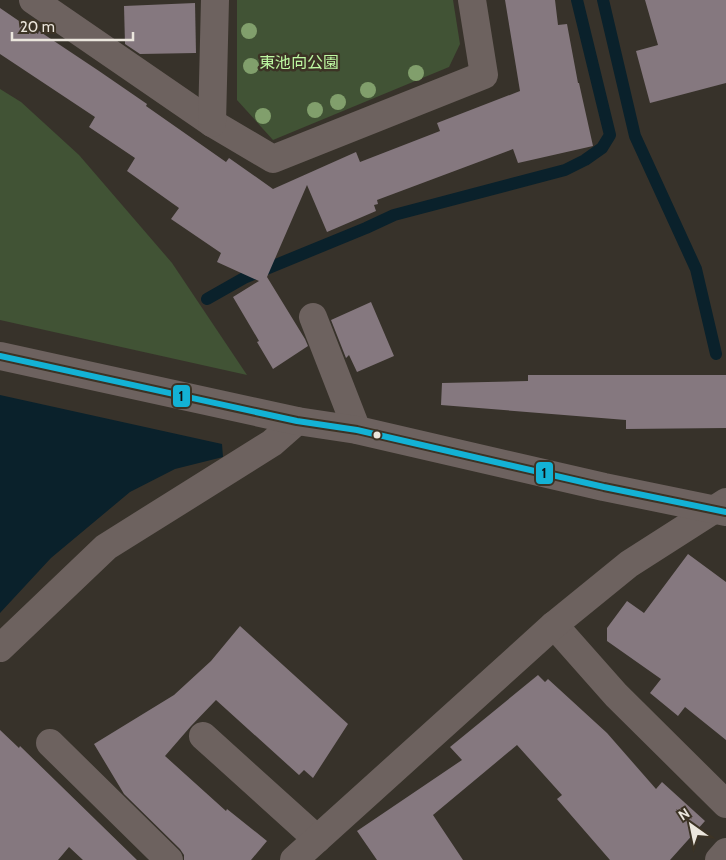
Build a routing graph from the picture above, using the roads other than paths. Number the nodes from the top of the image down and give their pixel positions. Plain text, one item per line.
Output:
1 (33, 0) edge
2 (215, 0) edge
3 (472, 0) edge
4 (212, 123) junction
5 (313, 317) dead end
6 (0, 356) edge
7 (297, 421) junction
8 (357, 430) junction
9 (722, 508) edge
10 (554, 625) junction
11 (0, 648) edge
12 (203, 736) dead end
13 (50, 743) dead end
14 (726, 804) edge
15 (317, 839) junction
16 (726, 852) edge
17 (169, 860) edge
18 (294, 860) edge
19 (719, 860) edge

1 - 4 street
2 - 4 street
3 - 4 street
5 - 8 street
6 - 7 street
7 - 8 street
7 - 11 street
8 - 9 street
9 - 10 street
10 - 14 street
10 - 15 street
12 - 15 street
13 - 17 street
15 - 18 street
16 - 19 street

